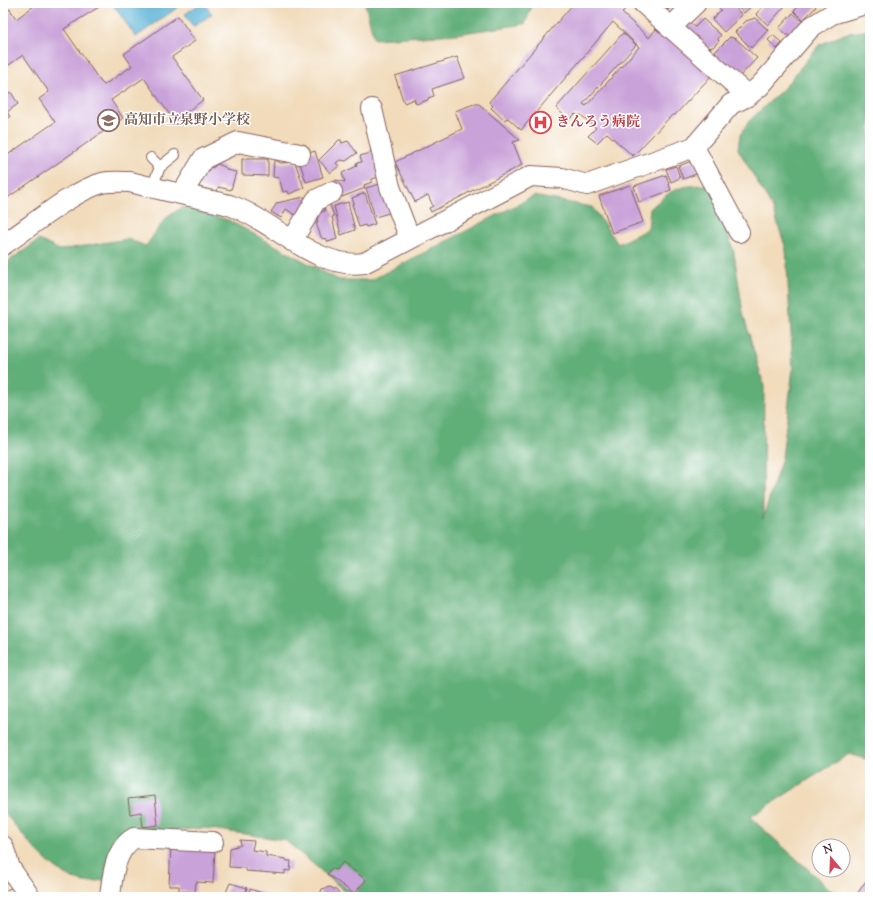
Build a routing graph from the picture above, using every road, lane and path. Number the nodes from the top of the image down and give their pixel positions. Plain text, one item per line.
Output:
1 (643, 3) edge
2 (696, 3) edge
3 (861, 4) edge
4 (670, 28) junction
5 (748, 96) junction
6 (372, 109) dead end
7 (694, 147) junction
8 (300, 154) dead end
9 (175, 155) dead end
10 (151, 158) dead end
11 (160, 167) junction
12 (152, 187) junction
13 (332, 192) dead end
14 (182, 194) junction
15 (739, 232) dead end
16 (410, 239) junction
17 (292, 240) junction
18 (3, 246) edge
19 (213, 842) dead end
20 (3, 846) edge
21 (30, 897) edge
22 (110, 897) edge

1 - 4 street
2 - 4 street
3 - 5 street
4 - 5 street
5 - 7 street
6 - 16 street
7 - 15 street
7 - 16 street
8 - 14 street
9 - 11 lane
10 - 11 lane
11 - 12 lane
12 - 14 street
12 - 18 street
13 - 17 street
14 - 17 street
16 - 17 street
19 - 22 street
20 - 21 street

